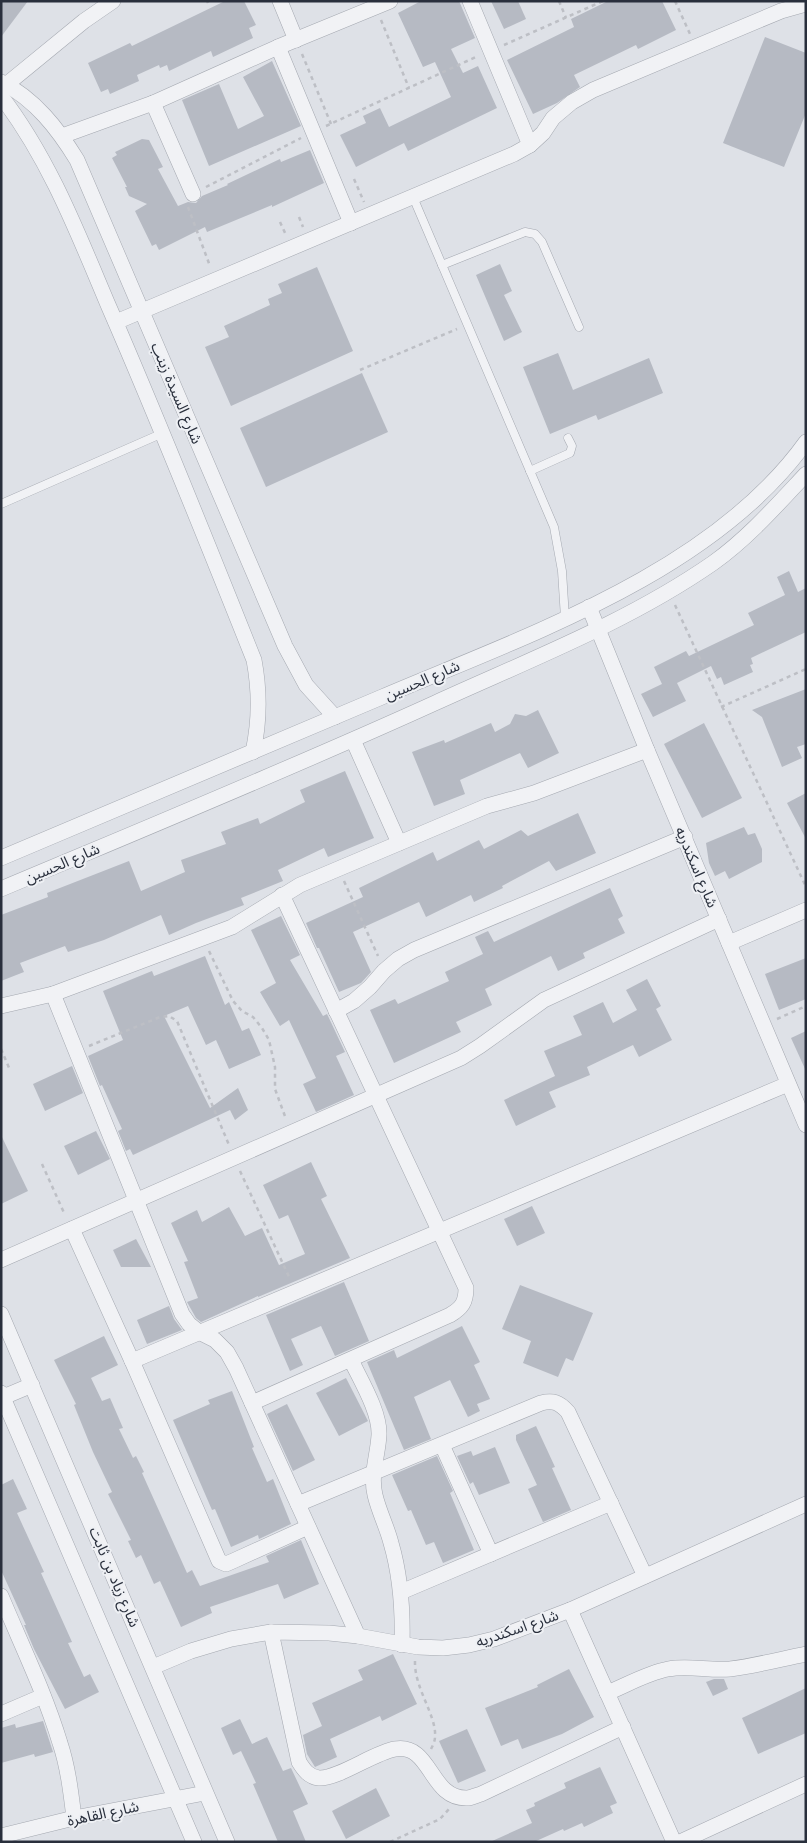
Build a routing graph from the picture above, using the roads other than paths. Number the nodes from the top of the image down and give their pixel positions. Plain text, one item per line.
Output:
1 (113, 1) edge
2 (280, 1) edge
3 (390, 1) edge
4 (470, 1) edge
5 (806, 4) edge
6 (296, 40) junction
7 (278, 47) junction
8 (2, 88) edge
9 (153, 103) junction
10 (62, 136) junction
11 (530, 145) junction
12 (193, 194) road end
13 (413, 196) junction
14 (351, 222) junction
15 (442, 265) junction
16 (142, 311) junction
17 (116, 322) junction
18 (579, 327) dead end
19 (163, 434) junction
20 (568, 438) dead end
21 (806, 442) edge
22 (530, 471) junction
23 (806, 474) edge
24 (1, 504) edge
25 (589, 607) junction
26 (565, 618) junction
27 (598, 629) junction
28 (334, 718) junction
29 (353, 740) junction
30 (647, 750) junction
31 (253, 752) junction
32 (685, 838) junction
33 (398, 843) junction
34 (1, 858) edge
35 (1, 889) edge
36 (282, 895) junction
37 (806, 910) edge
38 (719, 919) junction
39 (729, 944) junction
40 (53, 994) junction
41 (1, 1006) edge
42 (336, 1011) junction
43 (788, 1084) junction
44 (375, 1096) junction
45 (806, 1125) edge
46 (136, 1201) junction
47 (72, 1229) junction
48 (439, 1231) junction
49 (1, 1260) edge
50 (1, 1314) edge
51 (199, 1332) junction
52 (352, 1360) junction
53 (132, 1361) junction
54 (32, 1385) junction
55 (2, 1396) edge
56 (252, 1403) junction
57 (442, 1444) junction
58 (373, 1472) junction
59 (611, 1503) junction
60 (298, 1504) junction
61 (806, 1504) edge
62 (308, 1527) junction
63 (491, 1554) junction
64 (645, 1576) junction
65 (401, 1592) junction
66 (3, 1604) edge
67 (570, 1610) junction
68 (271, 1632) junction
69 (358, 1636) junction
70 (402, 1645) junction
71 (806, 1654) edge
72 (153, 1667) junction
73 (607, 1693) junction
74 (43, 1696) junction
75 (1, 1714) edge
76 (623, 1728) junction
77 (806, 1784) edge
78 (205, 1792) junction
79 (175, 1798) junction
80 (74, 1818) junction
81 (2, 1836) edge
82 (194, 1842) edge
83 (227, 1842) edge
84 (674, 1842) edge
85 (680, 1842) edge

1 - 8 street
2 - 6 street
3 - 6 street
4 - 11 street
5 - 11 street
6 - 7 street
7 - 9 street
7 - 14 street
8 - 10 street, شارع السيدة زينب
8 - 17 street, شارع السيدة زينب
9 - 10 street
9 - 12 street
10 - 16 street, شارع السيدة زينب
11 - 13 street
13 - 14 street
13 - 15 lane
14 - 16 street
15 - 18 lane
15 - 22 lane
16 - 17 street
16 - 28 street, شارع السيدة زينب
17 - 19 street, شارع السيدة زينب
19 - 24 lane
19 - 31 street, شارع السيدة زينب
20 - 22 lane
21 - 25 street, شارع الحسين
22 - 26 lane
23 - 27 street, شارع الحسين
25 - 26 street, شارع الحسين
25 - 27 street, شارع اسكندريه
26 - 28 street, شارع الحسين
27 - 29 street, شارع الحسين
27 - 30 street, شارع اسكندريه
28 - 31 street, شارع الحسين
29 - 33 street
29 - 35 street, شارع الحسين
30 - 32 street, شارع اسكندريه
30 - 33 street
31 - 34 street, شارع الحسين
32 - 38 street, شارع اسكندريه
32 - 42 street
33 - 36 street
36 - 40 street
36 - 42 street
37 - 39 street
38 - 39 street, شارع اسكندريه
38 - 44 street
39 - 43 street, شارع اسكندريه
40 - 41 street
40 - 46 street
42 - 44 street
43 - 45 street, شارع اسكندريه
43 - 48 street
44 - 46 street
44 - 48 street
46 - 47 street
46 - 51 street
47 - 49 street
47 - 53 street
48 - 51 street
48 - 52 street
50 - 54 street, شارع زياد بن ثابت
51 - 53 street
51 - 56 street
52 - 56 street
52 - 58 street
53 - 62 street
54 - 55 street
54 - 72 street, شارع زياد بن ثابت
55 - 79 street
56 - 60 street
57 - 58 street
57 - 59 street
57 - 63 street
58 - 60 street
58 - 65 street
59 - 63 street
59 - 64 street
60 - 62 street
61 - 64 street, شارع اسكندريه
62 - 69 street
63 - 65 street
64 - 67 street, شارع اسكندريه
65 - 70 street
66 - 74 street
67 - 70 street, شارع اسكندريه
67 - 73 street
68 - 69 street, شارع اسكندريه
68 - 72 street, شارع اسكندريه
68 - 76 street
69 - 70 street, شارع اسكندريه
71 - 73 street
72 - 78 street, شارع زياد بن ثابت
73 - 76 street
74 - 75 street
74 - 80 street
76 - 84 street
77 - 85 street
78 - 79 street, شارع القاهرة
78 - 83 street, شارع زياد بن ثابت
79 - 80 street, شارع القاهرة
79 - 82 street
80 - 81 street, شارع القاهرة

